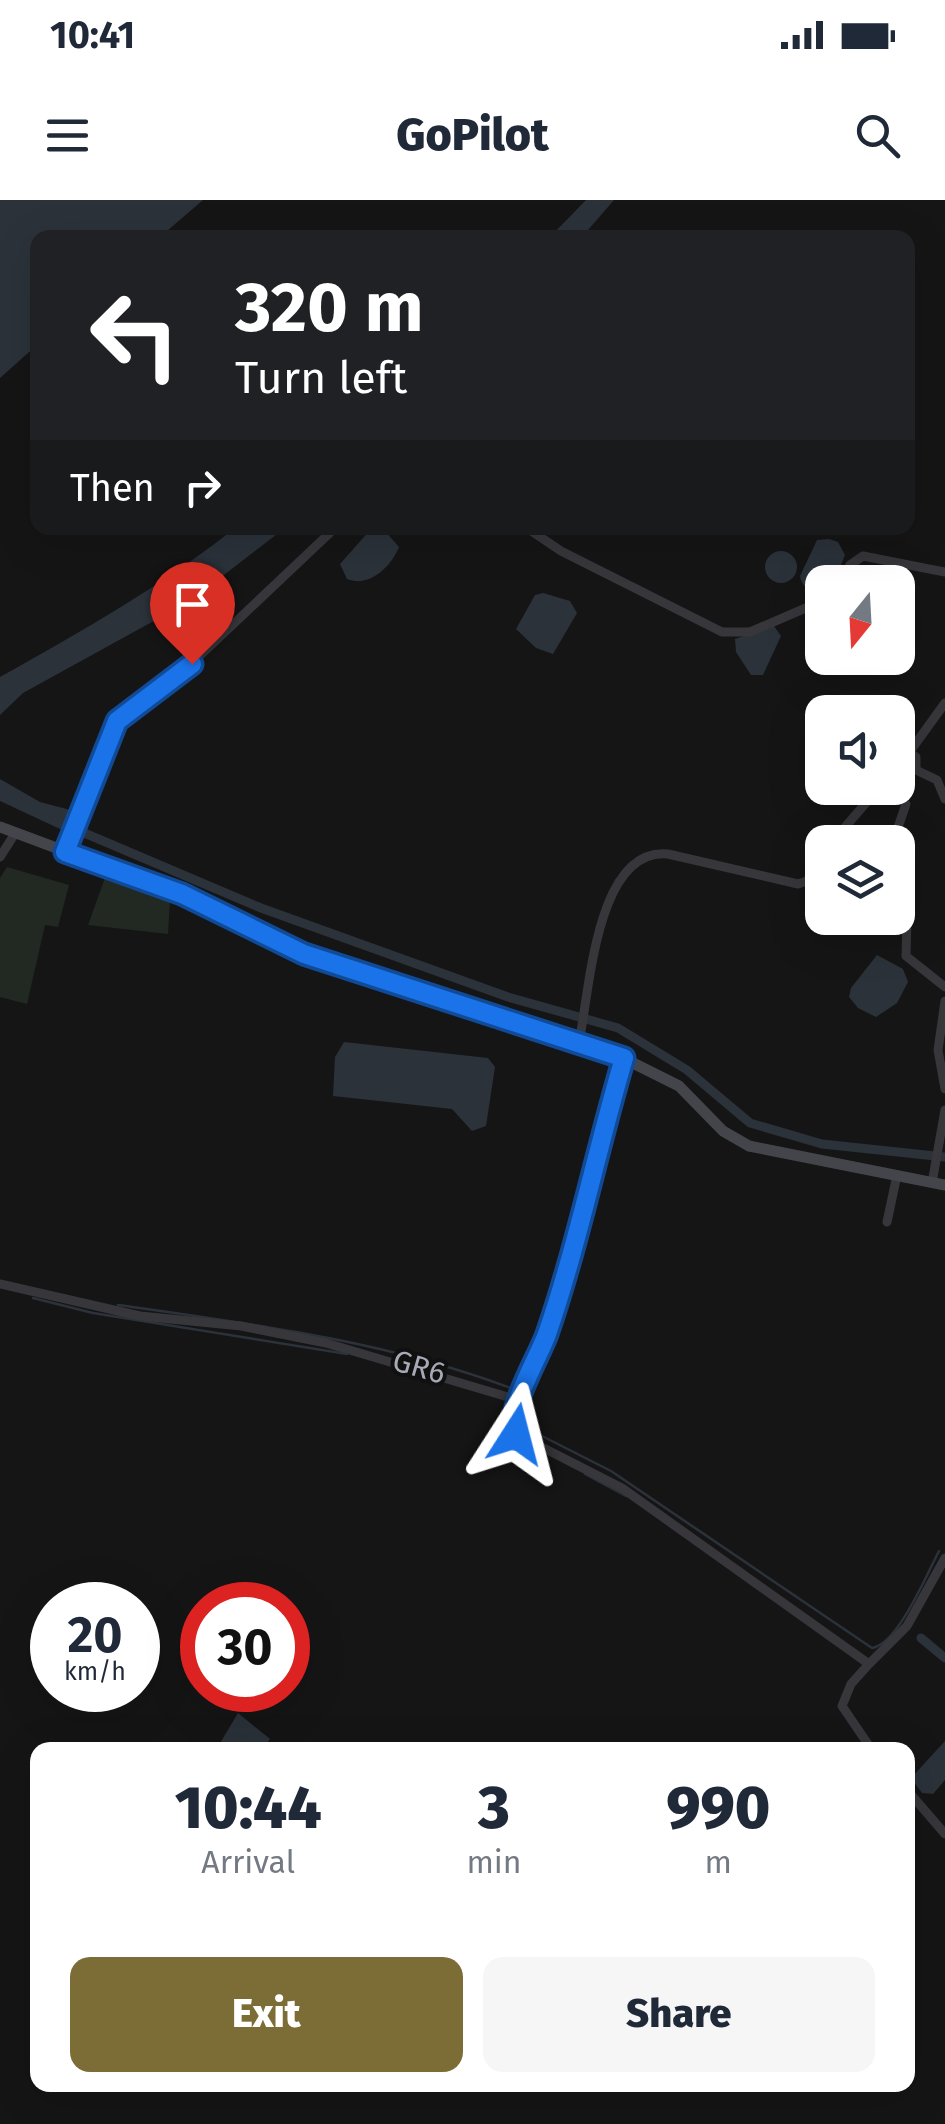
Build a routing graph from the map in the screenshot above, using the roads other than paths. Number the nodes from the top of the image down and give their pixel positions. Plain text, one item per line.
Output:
1 (328, 535) edge
2 (537, 535) edge
3 (850, 565) edge
4 (910, 565) edge
5 (915, 566) edge
6 (945, 572) edge
7 (805, 609) edge
8 (945, 703) edge
9 (915, 746) edge
10 (915, 756) edge
11 (945, 799) edge
12 (864, 805) edge
13 (846, 825) edge
14 (0, 827) edge
15 (14, 835) junction
16 (67, 848) junction
17 (0, 857) edge
18 (805, 882) edge
19 (907, 935) edge
20 (945, 987) edge
21 (945, 1001) edge
22 (580, 1039) junction
23 (624, 1058) junction
24 (945, 1088) edge
25 (945, 1110) edge
26 (897, 1175) junction
27 (939, 1184) edge
28 (887, 1222) dead end
29 (0, 1284) edge
30 (518, 1400) junction
31 (945, 1558) edge
32 (869, 1664) junction
33 (867, 1742) edge
34 (915, 1799) edge
35 (945, 1834) edge

1 - 16 street
2 - 7 street
3 - 4 street
5 - 6 street
8 - 9 street
10 - 11 street
12 - 13 street
14 - 15 main road
15 - 16 main road
15 - 17 street
16 - 22 main road
18 - 22 street
19 - 20 street
21 - 24 street
22 - 23 main road
23 - 26 main road
23 - 30 street
25 - 27 street
26 - 27 main road
26 - 28 street
29 - 30 street, GR6
30 - 32 street
31 - 32 street
32 - 33 street
34 - 35 street

